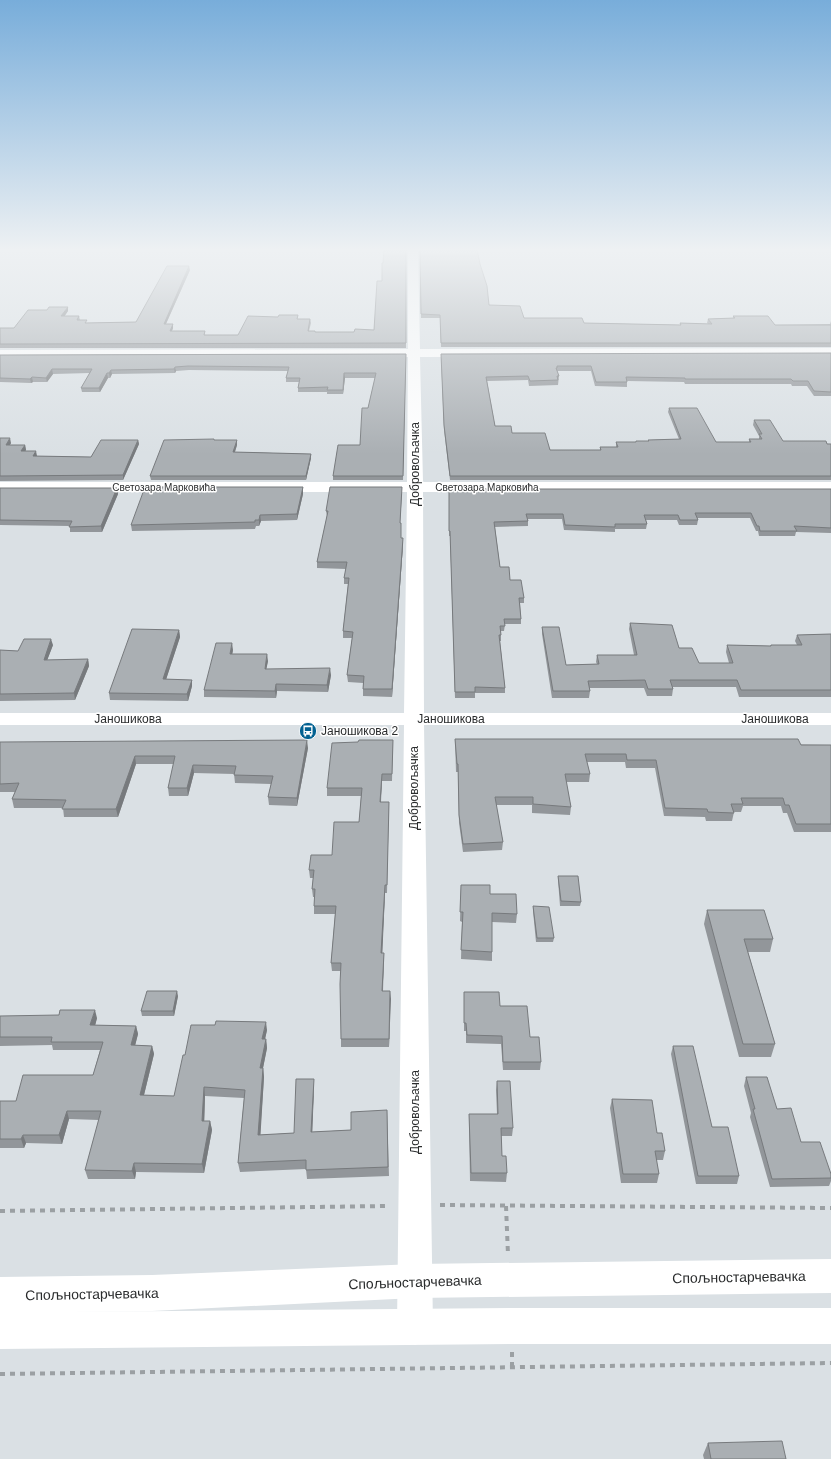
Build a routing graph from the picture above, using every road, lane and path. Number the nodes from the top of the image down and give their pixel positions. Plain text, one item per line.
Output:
1 (414, 317) edge
2 (831, 352) edge
3 (0, 354) edge
4 (414, 354) junction
5 (831, 486) edge
6 (0, 487) edge
7 (415, 487) junction
8 (0, 719) edge
9 (414, 719) junction
10 (831, 719) edge
11 (831, 1276) edge
12 (415, 1281) junction
13 (0, 1295) edge
14 (831, 1326) edge
15 (415, 1327) junction
16 (0, 1331) edge
17 (831, 1363) edge
18 (0, 1374) edge

1 - 4 street, Добровољачка
2 - 4 street
3 - 4 street
4 - 7 street, Добровољачка
5 - 7 street, Светозара Марковића
6 - 7 street, Светозара Марковића
7 - 9 street, Добровољачка
8 - 9 street, Јаношикова
9 - 10 street, Јаношикова
9 - 12 street, Добровољачка
11 - 12 street, Спољностарчевачка
12 - 13 street, Спољностарчевачка
12 - 15 street, Добровољачка
14 - 15 street
15 - 16 street
17 - 18 path

